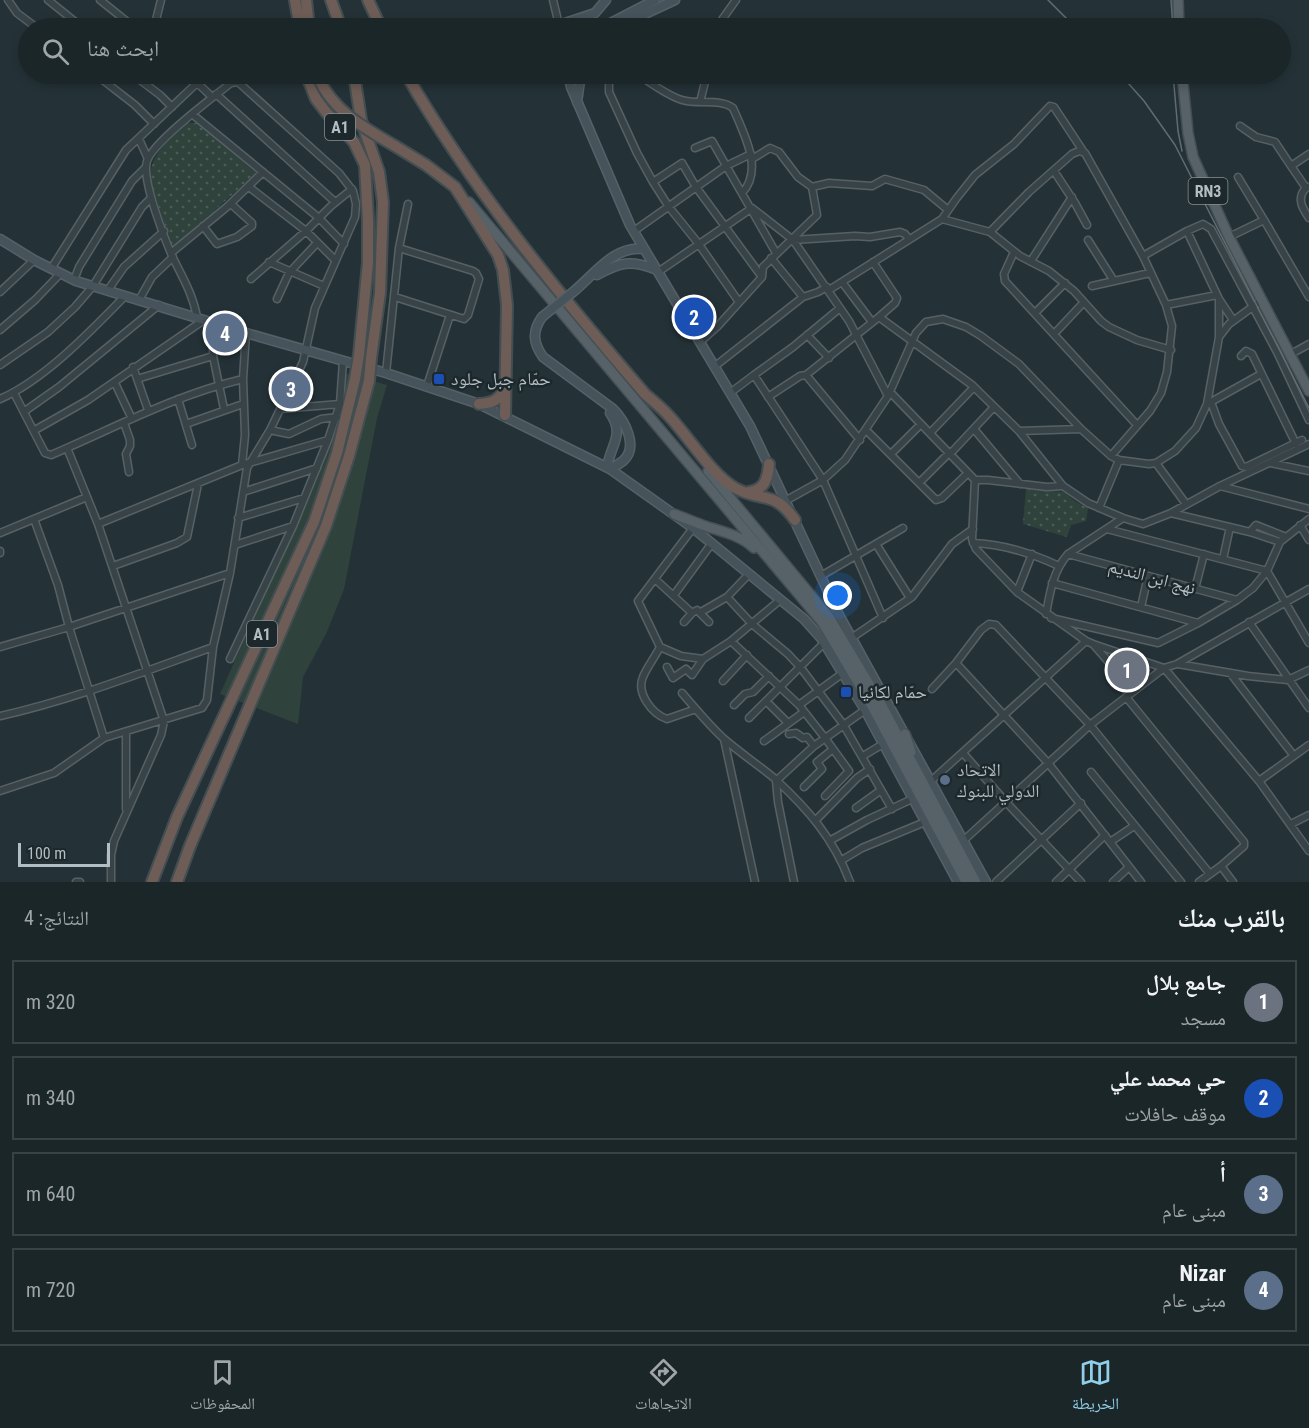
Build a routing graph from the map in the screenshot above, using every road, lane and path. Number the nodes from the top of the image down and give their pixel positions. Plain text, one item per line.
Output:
1 (8, 0) edge
2 (48, 0) edge
3 (100, 0) edge
4 (161, 0) edge
5 (295, 0) edge
6 (306, 0) edge
7 (331, 0) edge
8 (368, 0) edge
9 (553, 0) edge
10 (606, 0) edge
11 (655, 0) edge
12 (675, 0) edge
13 (736, 0) edge
14 (1178, 0) edge
15 (24, 18) edge
16 (70, 18) edge
17 (122, 18) edge
18 (156, 18) edge
19 (298, 18) edge
20 (308, 18) edge
21 (337, 18) edge
22 (376, 18) edge
23 (558, 18) edge
24 (581, 18) edge
25 (620, 18) edge
26 (637, 18) edge
27 (723, 18) edge
28 (1179, 18) edge
29 (108, 84) edge
30 (146, 84) edge
31 (196, 84) edge
32 (200, 84) edge
33 (230, 84) edge
34 (241, 84) edge
35 (310, 84) edge
36 (322, 84) edge
37 (356, 84) edge
38 (412, 84) edge
39 (571, 84) edge
40 (580, 84) edge
41 (609, 84) edge
42 (653, 84) edge
43 (704, 84) edge
44 (1183, 84) edge
45 (214, 96) junction
46 (577, 102) junction
47 (700, 102) junction
48 (171, 107) junction
49 (192, 114) junction
50 (154, 124) junction
51 (1240, 126) dead end
52 (139, 139) junction
53 (695, 148) dead end
54 (1083, 151) junction
55 (1309, 154) edge
56 (752, 157) junction
57 (148, 159) junction
58 (726, 166) junction
59 (1291, 166) junction
60 (146, 167) junction
61 (1054, 171) junction
62 (263, 172) junction
63 (1238, 177) dead end
64 (653, 182) junction
65 (249, 187) junction
66 (455, 187) junction
67 (696, 187) junction
68 (812, 187) junction
69 (1307, 188) edge
70 (352, 189) junction
71 (742, 193) junction
72 (1072, 197) junction
73 (151, 198) junction
74 (335, 202) junction
75 (231, 204) junction
76 (408, 204) dead end
77 (669, 207) junction
78 (752, 208) junction
79 (948, 210) junction
80 (319, 218) junction
81 (1309, 218) edge
82 (942, 219) junction
83 (1264, 220) junction
84 (203, 225) junction
85 (724, 225) junction
86 (1087, 225) dead end
87 (632, 228) junction
88 (164, 231) junction
89 (306, 231) junction
90 (1187, 231) junction
91 (990, 232) junction
92 (1229, 237) junction
93 (793, 239) junction
94 (909, 239) junction
95 (1, 240) edge
96 (1088, 240) dead end
97 (317, 243) junction
98 (698, 243) junction
99 (344, 244) junction
100 (399, 248) junction
101 (644, 249) junction
102 (1014, 252) junction
103 (619, 253) junction
104 (172, 255) junction
105 (774, 255) junction
106 (1143, 256) junction
107 (34, 260) junction
108 (335, 260) junction
109 (1031, 261) junction
110 (269, 262) junction
111 (873, 262) junction
112 (627, 263) junction
113 (656, 271) junction
114 (56, 272) junction
115 (290, 273) junction
116 (1150, 273) junction
117 (762, 276) junction
118 (251, 279) dead end
119 (74, 280) junction
120 (1114, 281) junction
121 (842, 282) junction
122 (584, 283) junction
123 (1065, 283) junction
124 (93, 286) junction
125 (324, 286) junction
126 (1092, 286) dead end
127 (828, 288) junction
128 (108, 290) junction
129 (0, 292) edge
130 (124, 296) junction
131 (395, 297) junction
132 (803, 297) junction
133 (1218, 297) junction
134 (1309, 297) edge
135 (277, 299) dead end
136 (139, 300) junction
137 (1262, 300) junction
138 (739, 302) junction
139 (1084, 302) junction
140 (159, 305) junction
141 (1166, 306) junction
142 (1252, 306) junction
143 (840, 308) junction
144 (1035, 313) junction
145 (450, 315) junction
146 (879, 317) junction
147 (200, 319) junction
148 (1233, 320) junction
149 (872, 322) junction
150 (214, 323) junction
151 (0, 330) edge
152 (246, 333) junction
153 (1054, 334) junction
154 (807, 335) junction
155 (858, 335) junction
156 (1219, 337) junction
157 (912, 341) junction
158 (700, 342) junction
159 (1309, 344) edge
160 (1170, 350) junction
161 (306, 351) junction
162 (1290, 354) junction
163 (213, 356) junction
164 (1241, 356) dead end
165 (829, 358) junction
166 (343, 361) junction
167 (0, 365) edge
168 (714, 367) junction
169 (133, 368) junction
170 (386, 373) junction
171 (1261, 374) junction
172 (754, 375) junction
173 (806, 375) junction
174 (137, 379) junction
175 (243, 379) junction
176 (115, 383) junction
177 (219, 384) junction
178 (427, 386) junction
179 (974, 387) junction
180 (505, 389) junction
181 (1309, 391) edge
182 (14, 393) junction
183 (730, 393) junction
184 (645, 394) junction
185 (889, 394) junction
186 (768, 397) junction
187 (0, 399) edge
188 (178, 399) junction
189 (1209, 403) junction
190 (243, 404) junction
191 (340, 404) junction
192 (479, 404) junction
193 (606, 405) junction
194 (994, 407) junction
195 (280, 409) junction
196 (148, 410) junction
197 (224, 410) junction
198 (25, 411) junction
199 (505, 416) junction
200 (337, 417) junction
201 (132, 418) junction
202 (1309, 420) edge
203 (124, 423) junction
204 (186, 424) junction
205 (921, 424) junction
206 (1137, 425) junction
207 (974, 429) junction
208 (1081, 429) junction
209 (35, 430) junction
210 (270, 430) junction
211 (866, 430) junction
212 (1019, 431) junction
213 (930, 433) junction
214 (327, 440) junction
215 (860, 440) junction
216 (1309, 444) edge
217 (192, 445) dead end
218 (67, 448) junction
219 (611, 449) junction
220 (891, 454) junction
221 (950, 454) junction
222 (587, 456) junction
223 (1111, 456) junction
224 (1119, 459) junction
225 (1156, 463) junction
226 (1270, 463) junction
227 (245, 464) junction
228 (769, 464) junction
229 (317, 468) junction
230 (609, 468) junction
231 (1309, 471) edge
232 (129, 472) dead end
233 (968, 473) junction
234 (823, 480) junction
235 (975, 480) junction
236 (920, 483) junction
237 (198, 484) junction
238 (1020, 484) junction
239 (1062, 486) junction
240 (1220, 486) junction
241 (243, 492) junction
242 (746, 492) junction
243 (87, 497) junction
244 (304, 498) junction
245 (785, 501) junction
246 (1185, 504) junction
247 (1099, 508) junction
248 (1309, 509) edge
249 (1171, 513) junction
250 (674, 514) junction
251 (238, 518) junction
252 (1123, 518) junction
253 (34, 519) junction
254 (1309, 519) edge
255 (795, 520) junction
256 (98, 524) junction
257 (1300, 525) junction
258 (293, 526) junction
259 (1230, 527) junction
260 (693, 528) junction
261 (903, 528) dead end
262 (1107, 529) junction
263 (973, 530) junction
264 (1250, 532) junction
265 (0, 533) edge
266 (1286, 537) junction
267 (1309, 540) edge
268 (1280, 542) junction
269 (712, 543) junction
270 (973, 543) junction
271 (876, 544) junction
272 (235, 545) junction
273 (857, 554) junction
274 (1032, 554) junction
275 (1068, 554) junction
276 (1204, 554) junction
277 (1222, 559) junction
278 (113, 566) junction
279 (1059, 566) junction
280 (1268, 571) junction
281 (780, 572) junction
282 (230, 573) junction
283 (749, 574) junction
284 (821, 576) junction
285 (1148, 576) junction
286 (655, 579) junction
287 (1052, 583) junction
288 (1195, 588) junction
289 (1309, 590) edge
290 (1017, 592) junction
291 (674, 595) junction
292 (727, 597) junction
293 (910, 598) junction
294 (780, 600) junction
295 (1237, 600) junction
296 (1285, 603) junction
297 (126, 607) junction
298 (1141, 607) junction
299 (701, 612) junction
300 (692, 613) junction
301 (1048, 616) junction
302 (883, 618) junction
303 (684, 622) dead end
304 (709, 622) dead end
305 (1249, 622) junction
306 (1198, 623) junction
307 (752, 624) junction
308 (69, 627) junction
309 (853, 637) junction
310 (731, 641) junction
311 (824, 643) junction
312 (1090, 643) junction
313 (1309, 643) edge
314 (0, 647) edge
315 (213, 647) junction
316 (660, 647) junction
317 (747, 655) junction
318 (230, 659) dead end
319 (703, 659) junction
320 (956, 663) junction
321 (1178, 664) junction
322 (667, 667) dead end
323 (801, 668) junction
324 (1164, 668) junction
325 (148, 670) junction
326 (1309, 670) edge
327 (843, 674) junction
328 (1230, 674) junction
329 (769, 676) junction
330 (1046, 678) junction
331 (1288, 680) junction
332 (723, 681) dead end
333 (780, 687) junction
334 (932, 688) dead end
335 (90, 690) junction
336 (818, 691) junction
337 (1134, 691) junction
338 (682, 693) dead end
339 (1126, 698) junction
340 (766, 701) junction
341 (734, 705) dead end
342 (799, 705) junction
343 (1309, 708) edge
344 (696, 710) junction
345 (865, 710) junction
346 (804, 712) junction
347 (1005, 715) junction
348 (0, 716) edge
349 (749, 718) dead end
350 (164, 721) junction
351 (788, 723) junction
352 (843, 724) junction
353 (1090, 725) junction
354 (126, 732) junction
355 (789, 734) dead end
356 (905, 735) junction
357 (104, 738) junction
358 (724, 738) junction
359 (825, 738) junction
360 (764, 741) dead end
361 (883, 744) junction
362 (1309, 745) edge
363 (814, 746) junction
364 (833, 749) junction
365 (963, 753) junction
366 (863, 756) junction
367 (1294, 756) junction
368 (1048, 763) junction
369 (870, 769) junction
370 (1091, 772) dead end
371 (921, 780) junction
372 (776, 781) junction
373 (931, 781) junction
374 (1259, 781) junction
375 (804, 787) dead end
376 (881, 790) junction
377 (0, 791) edge
378 (825, 796) dead end
379 (912, 800) junction
380 (1005, 801) junction
381 (1081, 803) junction
382 (856, 808) dead end
383 (892, 809) junction
384 (126, 811) junction
385 (1309, 815) edge
386 (816, 820) junction
387 (925, 822) junction
388 (1291, 824) junction
389 (1134, 826) junction
390 (1105, 835) junction
391 (1041, 839) junction
392 (831, 840) junction
393 (963, 841) junction
394 (1110, 842) junction
395 (1309, 851) edge
396 (842, 860) junction
397 (1221, 866) junction
398 (1129, 867) junction
399 (1069, 869) junction
400 (1210, 874) junction
401 (954, 881) edge
402 (111, 882) edge
403 (152, 882) edge
404 (177, 882) edge
405 (754, 882) edge
406 (794, 882) edge
407 (850, 882) edge
408 (966, 882) edge
409 (976, 882) edge
410 (986, 882) edge
411 (996, 882) edge
412 (1056, 882) edge
413 (1081, 882) edge
414 (1113, 882) edge
415 (1142, 882) edge
416 (1181, 882) edge
417 (1199, 882) edge
418 (1233, 882) edge

1 - 15 street
2 - 16 street
3 - 17 street
4 - 18 street
5 - 19 highway
6 - 20 highway
7 - 21 highway
8 - 22 highway
9 - 23 street
10 - 24 main road
11 - 25 main road
12 - 26 main road
13 - 27 street
14 - 28 main road
29 - 50 street
30 - 48 street
31 - 48 street
32 - 45 street
33 - 45 street
34 - 70 street
35 - 403 highway, A1, bridge
36 - 66 highway, bridge
37 - 404 highway, A1, bridge
38 - 184 highway
39 - 46 main road
40 - 46 main road
41 - 64 street
42 - 47 street
43 - 47 street
44 - 92 main road, RN3
45 - 49 street
45 - 74 street
46 - 87 main road
47 - 56 street
48 - 50 street
49 - 57 street
49 - 62 street
50 - 52 street
51 - 59 street
52 - 57 street
52 - 114 street
53 - 58 street
54 - 61 street
54 - 79 street
54 - 106 street
55 - 59 street
56 - 58 street
56 - 68 street
56 - 71 street
57 - 60 street
58 - 67 street
58 - 71 street
59 - 69 street
60 - 73 street
60 - 119 street
61 - 72 street
61 - 91 street
62 - 65 street
62 - 80 street
63 - 83 street
64 - 67 street
64 - 77 street
65 - 75 street
65 - 89 street
66 - 180 highway
66 - 281 main road
67 - 77 street
67 - 85 street
68 - 79 street
68 - 93 street
69 - 81 street
70 - 74 street
70 - 99 street
71 - 78 street
72 - 86 street
72 - 109 street
73 - 88 street
73 - 124 street
74 - 80 street
75 - 84 street
75 - 84 street
76 - 100 street
77 - 87 street
77 - 98 street
78 - 85 street
78 - 93 street
78 - 105 street
79 - 82 street
80 - 89 street
80 - 99 street
82 - 91 street
82 - 94 street
83 - 92 street
83 - 134 street
84 - 104 street
85 - 98 street
85 - 117 street
87 - 101 main road
87 - 103 main road
88 - 104 street
88 - 128 street
89 - 97 street
89 - 110 street
90 - 106 street
90 - 133 street
90 - 142 street
91 - 102 street
92 - 137 main road, RN3
93 - 94 street
93 - 105 street
93 - 127 street
94 - 111 street
95 - 107 main road
96 - 120 street
97 - 108 street
97 - 115 street
98 - 113 street
98 - 138 street
99 - 108 street
100 - 131 street
100 - 145 street
101 - 103 main road
101 - 112 main road
101 - 113 main road
102 - 109 street
102 - 144 street
103 - 122 main road
104 - 136 street
104 - 147 street
105 - 117 street
105 - 132 street
106 - 116 street
107 - 114 main road
107 - 129 street
108 - 125 street
109 - 123 street
110 - 115 street
110 - 118 street
111 - 121 street
111 - 146 street
112 - 113 main road
112 - 122 main road
113 - 158 main road
114 - 119 main road
114 - 151 street
115 - 125 street
115 - 135 street
116 - 120 street
116 - 141 street
117 - 138 street
119 - 124 main road
120 - 126 street
121 - 127 street
121 - 149 street
122 - 193 main road, bridge
123 - 139 street
123 - 144 street
124 - 128 main road
124 - 167 street
125 - 161 street
127 - 132 street
127 - 143 street
128 - 130 main road
130 - 136 main road
130 - 182 street
131 - 145 street
131 - 170 street
132 - 168 street
133 - 141 street
133 - 148 street
133 - 156 street
136 - 140 main road
137 - 142 street
137 - 162 main road, RN3
138 - 158 street
139 - 153 street
139 - 160 street
140 - 147 main road
140 - 198 street
141 - 160 street
142 - 148 street
142 - 202 street
143 - 154 street
143 - 155 street
144 - 153 street
145 - 178 street
146 - 149 street
146 - 157 street
147 - 150 main road
147 - 169 street
148 - 156 street
149 - 155 street
150 - 152 main road
150 - 163 street
152 - 161 main road
152 - 175 street
153 - 206 street
154 - 165 street
154 - 172 street
155 - 165 street
155 - 185 street
156 - 189 street
157 - 179 street
157 - 185 street
157 - 208 street
158 - 168 main road
159 - 162 street
160 - 206 street
161 - 166 main road
161 - 195 street
162 - 181 main road, RN3
163 - 174 street
163 - 177 street
164 - 171 street
165 - 173 street
166 - 170 main road
166 - 191 street
168 - 183 main road
169 - 174 street
169 - 176 street
170 - 178 main road
171 - 189 street
171 - 189 street
172 - 183 street
172 - 186 street
173 - 186 street
173 - 215 street
174 - 196 street
175 - 177 street
175 - 190 street
176 - 201 street
176 - 209 street
177 - 188 street
177 - 197 street
178 - 192 main road
179 - 194 street
179 - 213 street
180 - 192 highway
180 - 199 highway
182 - 187 street
182 - 198 street
183 - 228 main road
184 - 242 highway
184 - 371 main road
185 - 205 street
185 - 211 street
186 - 234 street
188 - 196 street
188 - 204 street
189 - 225 street
190 - 197 street
190 - 227 street
191 - 195 street
191 - 200 street
192 - 199 main road
193 - 219 main road
193 - 230 main road
194 - 207 street
194 - 212 street
195 - 210 street
196 - 201 street
197 - 204 street
198 - 209 street
199 - 222 main road
200 - 210 street
200 - 214 street
201 - 203 street
203 - 218 street
203 - 232 street
204 - 217 street
205 - 213 street
205 - 220 street
206 - 223 street
207 - 221 street
207 - 238 street
208 - 212 street
208 - 223 street
209 - 218 street
210 - 227 street
211 - 215 street
211 - 220 street
212 - 239 street
213 - 221 street
214 - 227 street
214 - 229 street
215 - 234 street
216 - 226 street
218 - 243 street
219 - 222 main road
219 - 230 main road
220 - 236 street
221 - 233 street
221 - 236 street
222 - 230 main road
223 - 224 street
224 - 225 street
224 - 247 street
225 - 246 street
226 - 231 street
226 - 240 street
227 - 237 street
227 - 241 street
228 - 242 highway
228 - 245 main road
229 - 241 street
229 - 244 street
230 - 250 main road
233 - 235 street
233 - 236 street
234 - 245 street
234 - 273 street
235 - 238 street
235 - 263 street
237 - 256 street
237 - 278 street
238 - 239 street
239 - 247 street
240 - 246 street
240 - 248 street
241 - 251 street
242 - 255 highway
243 - 253 street
243 - 256 street
244 - 251 street
244 - 258 street
245 - 255 main road
246 - 249 street
247 - 252 street
249 - 252 street
249 - 259 street
250 - 260 main road
250 - 281 main road
251 - 272 street
252 - 262 street
253 - 265 street
253 - 308 street
254 - 257 street
255 - 284 main road
256 - 278 street
257 - 266 street
257 - 267 street
258 - 272 street
258 - 318 street
259 - 264 street
259 - 277 street
260 - 269 main road
260 - 286 street
261 - 271 street
262 - 275 street
262 - 276 street
263 - 270 street
263 - 293 street
264 - 266 street
264 - 268 street
266 - 268 street
268 - 280 street
269 - 283 main road
269 - 291 street
270 - 274 street
270 - 290 street
271 - 273 street
271 - 293 street
272 - 282 street
273 - 284 street
273 - 302 street
274 - 279 street
274 - 290 street
275 - 279 street
275 - 285 street, نهج ابن النديم
276 - 277 street
276 - 288 street
277 - 280 street
278 - 297 street
279 - 287 street
280 - 295 street
280 - 296 street
281 - 408 main road
282 - 297 street
282 - 315 street
283 - 292 street
283 - 294 main road
284 - 309 main road
285 - 288 street, نهج ابن النديم
285 - 298 street
286 - 291 street
286 - 316 street
287 - 298 street
287 - 301 street
288 - 295 street, نهج ابن النديم
289 - 296 street
290 - 301 street
291 - 300 street
292 - 299 street
292 - 307 street
293 - 302 street
294 - 307 street
294 - 311 main road
295 - 306 street
296 - 305 street
296 - 313 street
297 - 308 street
297 - 325 street
298 - 306 street
299 - 300 street
299 - 304 street
300 - 303 street
301 - 306 street
301 - 312 street
302 - 309 street
305 - 321 street
305 - 331 street
307 - 310 street
307 - 323 street
308 - 314 street
308 - 335 street
309 - 356 main road
310 - 317 street
310 - 319 street
311 - 323 street
311 - 327 main road
312 - 324 street
312 - 330 street
312 - 337 street
315 - 325 street
315 - 350 street
316 - 319 street
316 - 344 street
317 - 329 street
317 - 332 street
319 - 322 street
320 - 330 street
320 - 334 street
320 - 347 street
321 - 324 street
321 - 328 street
323 - 333 street
323 - 336 street
324 - 337 street
324 - 374 street
325 - 335 street
325 - 350 street
326 - 331 street
327 - 336 street
327 - 345 main road
328 - 331 street
328 - 367 street
329 - 333 street
329 - 341 street
330 - 347 street
330 - 353 street
331 - 343 street
333 - 340 street
333 - 342 street
335 - 348 street
335 - 357 street
336 - 342 street
336 - 352 street
337 - 339 street
338 - 344 street
339 - 353 street
339 - 397 street
340 - 349 street
340 - 351 street
342 - 346 street
344 - 358 street
345 - 352 street
345 - 361 main road
346 - 351 street
346 - 359 street
347 - 365 street
347 - 368 street
350 - 354 street
350 - 384 street
351 - 360 street
352 - 359 street
352 - 366 street
353 - 368 street
353 - 400 street
354 - 357 street
354 - 384 street
355 - 363 street
356 - 371 main road
356 - 373 main road
357 - 377 street
358 - 372 street
358 - 405 street
359 - 363 street
359 - 364 street
361 - 366 street
361 - 379 main road
362 - 367 street
363 - 372 street
364 - 375 street
364 - 378 street
365 - 373 street
365 - 380 street
366 - 369 street
367 - 374 street
368 - 380 street
368 - 381 street
369 - 376 street
369 - 386 street
370 - 389 street
371 - 409 main road
372 - 386 street
372 - 406 street
373 - 393 main road
374 - 388 street
376 - 382 street
376 - 383 street
379 - 383 street
379 - 387 main road
380 - 391 street
380 - 393 street
381 - 390 street
381 - 391 street
383 - 392 street
384 - 402 street
385 - 388 street
386 - 392 street
387 - 396 street
387 - 401 main road
388 - 395 street
389 - 394 street
389 - 416 street
390 - 394 street
390 - 399 street
391 - 399 street
391 - 411 street
392 - 396 street
393 - 410 main road
394 - 398 street
396 - 407 street
397 - 400 street
397 - 418 street
398 - 414 street
398 - 415 street
399 - 412 street
399 - 413 street
400 - 417 street

